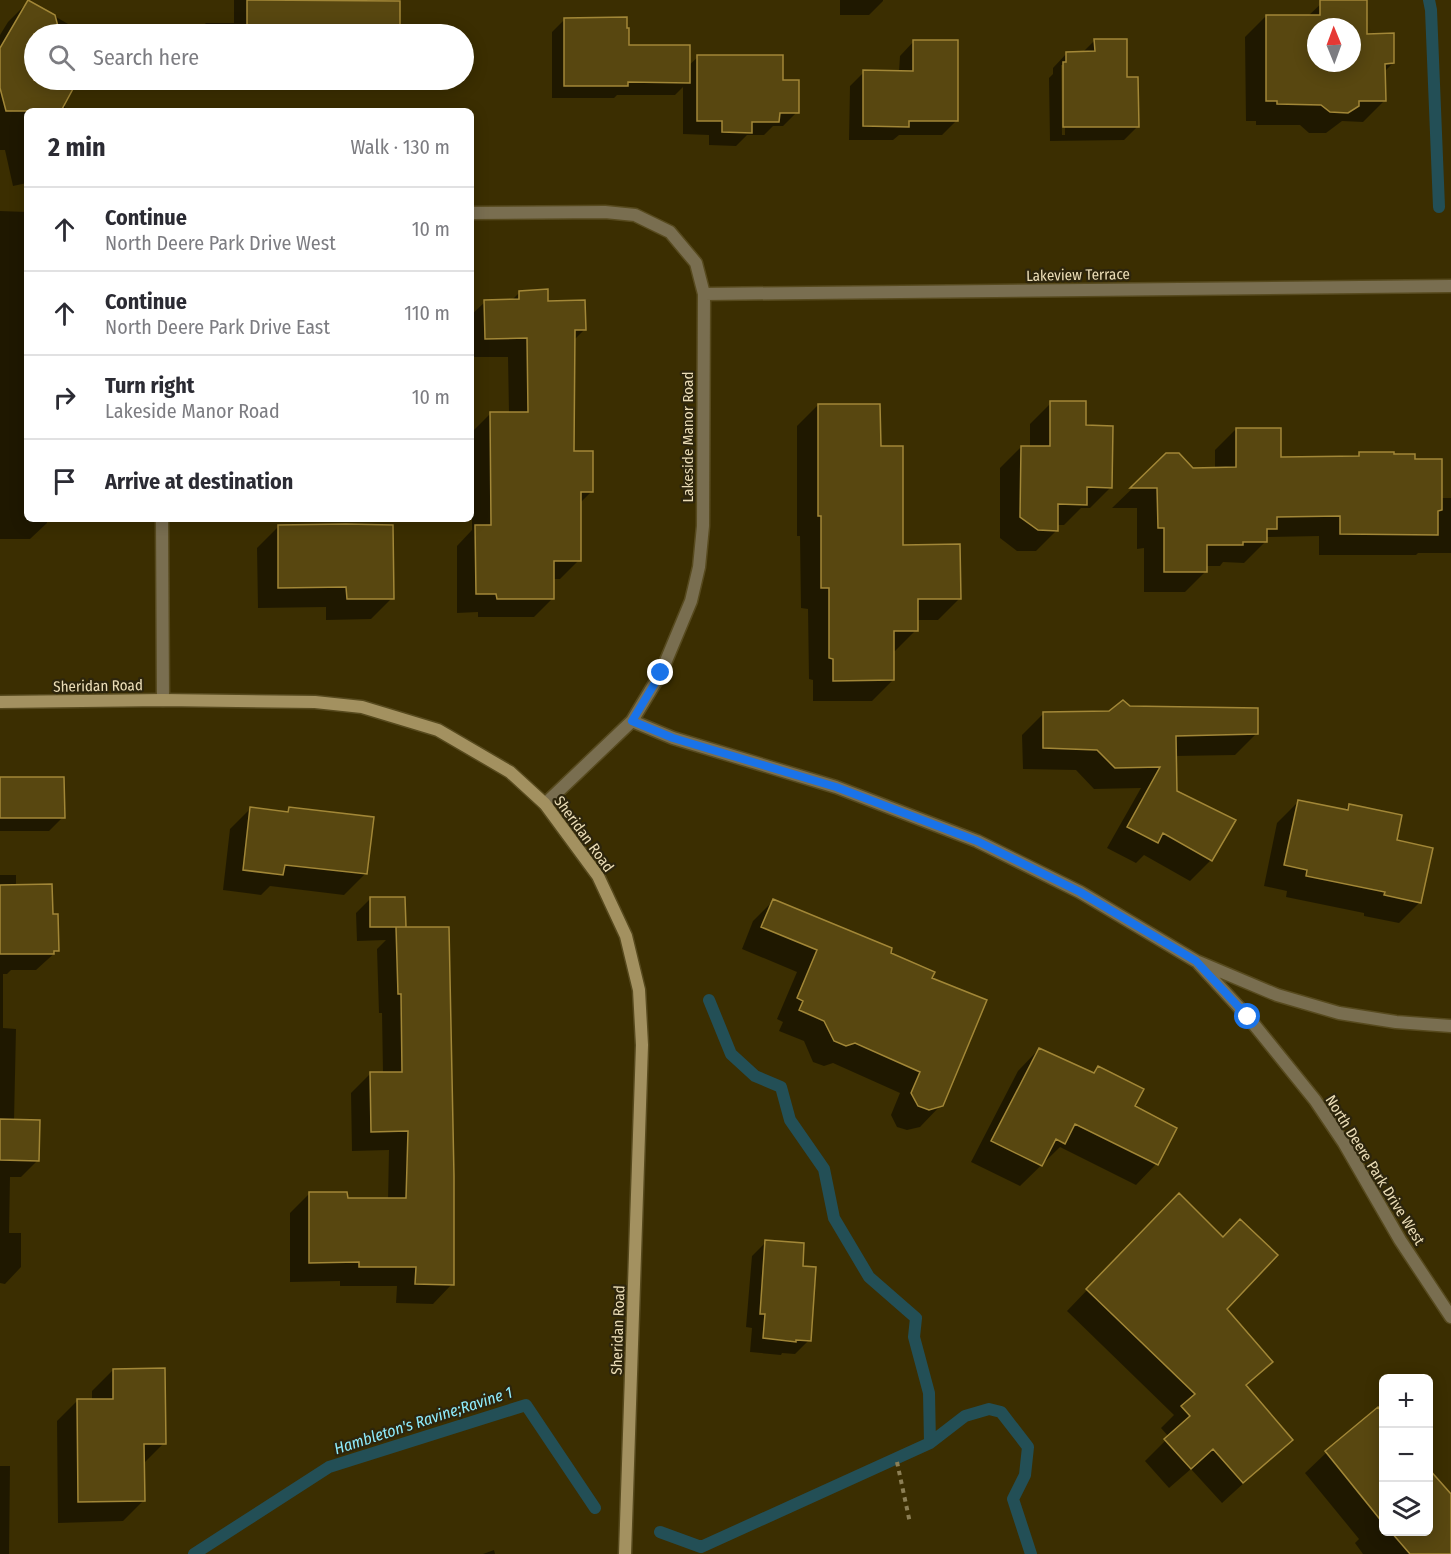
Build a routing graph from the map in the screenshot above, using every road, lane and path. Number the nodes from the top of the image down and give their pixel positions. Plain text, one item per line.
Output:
1 (474, 213) edge
2 (1451, 286) edge
3 (704, 294) junction
4 (162, 522) edge
5 (163, 700) junction
6 (0, 702) edge
7 (632, 721) junction
8 (545, 804) junction
9 (1196, 961) junction
10 (1451, 1026) edge
11 (1451, 1317) edge
12 (897, 1462) dead end
13 (909, 1523) dead end
14 (625, 1554) edge

1 - 3 street, Lakeside Manor Road
2 - 3 street, Lakeview Terrace
3 - 7 street, Lakeside Manor Road
4 - 5 street
5 - 6 street, Sheridan Road
5 - 8 street, Sheridan Road
7 - 8 street, Lakeside Manor Road
7 - 9 street
8 - 14 street, Sheridan Road
9 - 10 street
9 - 11 street, North Deere Park Drive West
12 - 13 path

